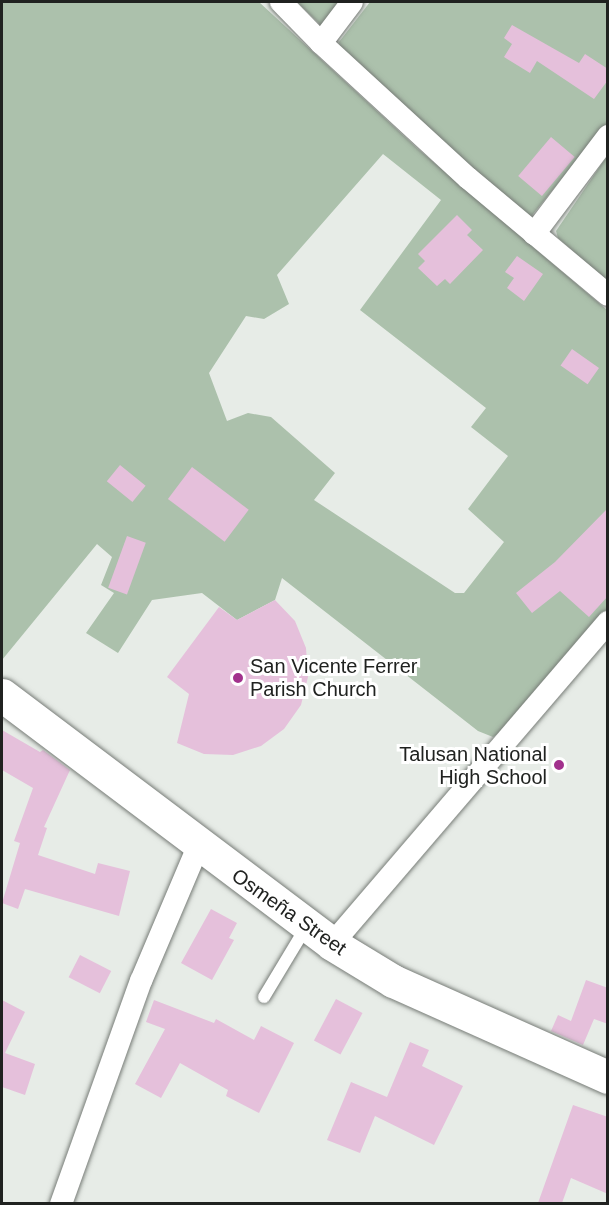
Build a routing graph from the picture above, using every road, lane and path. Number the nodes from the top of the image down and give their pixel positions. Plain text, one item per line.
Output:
1 (282, 2) edge
2 (352, 2) edge
3 (321, 43) junction
4 (608, 136) edge
5 (534, 234) junction
6 (608, 295) edge
7 (608, 622) edge
8 (2, 695) edge
9 (198, 847) junction
10 (319, 935) junction
11 (264, 997) dead end
12 (608, 1077) edge
13 (61, 1203) edge

1 - 3 street
2 - 3 street
3 - 5 street
4 - 5 street
5 - 6 street
7 - 10 street
8 - 9 main road, Osmeña Street
9 - 10 main road, Osmeña Street
9 - 13 street
10 - 11 lane
10 - 12 main road, Osmeña Street

